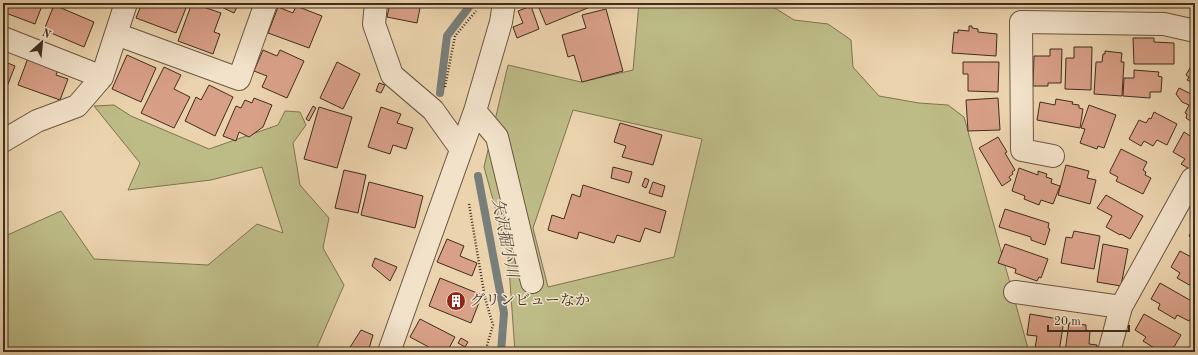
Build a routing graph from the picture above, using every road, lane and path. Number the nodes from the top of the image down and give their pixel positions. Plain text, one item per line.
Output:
1 (126, 3) edge
2 (266, 3) edge
3 (376, 3) edge
4 (504, 3) edge
5 (1195, 31) edge
6 (116, 34) junction
7 (3, 38) edge
8 (102, 77) junction
9 (475, 111) junction
10 (3, 141) edge
11 (464, 142) junction
12 (1053, 156) dead end
13 (1192, 179) dead end
14 (532, 282) dead end
15 (1015, 292) dead end
16 (1121, 307) junction
17 (389, 352) edge
18 (1109, 352) edge

1 - 6 street
2 - 6 street
3 - 11 street
4 - 9 street
5 - 12 street
6 - 8 street
7 - 8 street
8 - 10 street
9 - 11 street
9 - 14 street
11 - 17 street
13 - 16 street
15 - 16 street
16 - 18 street

